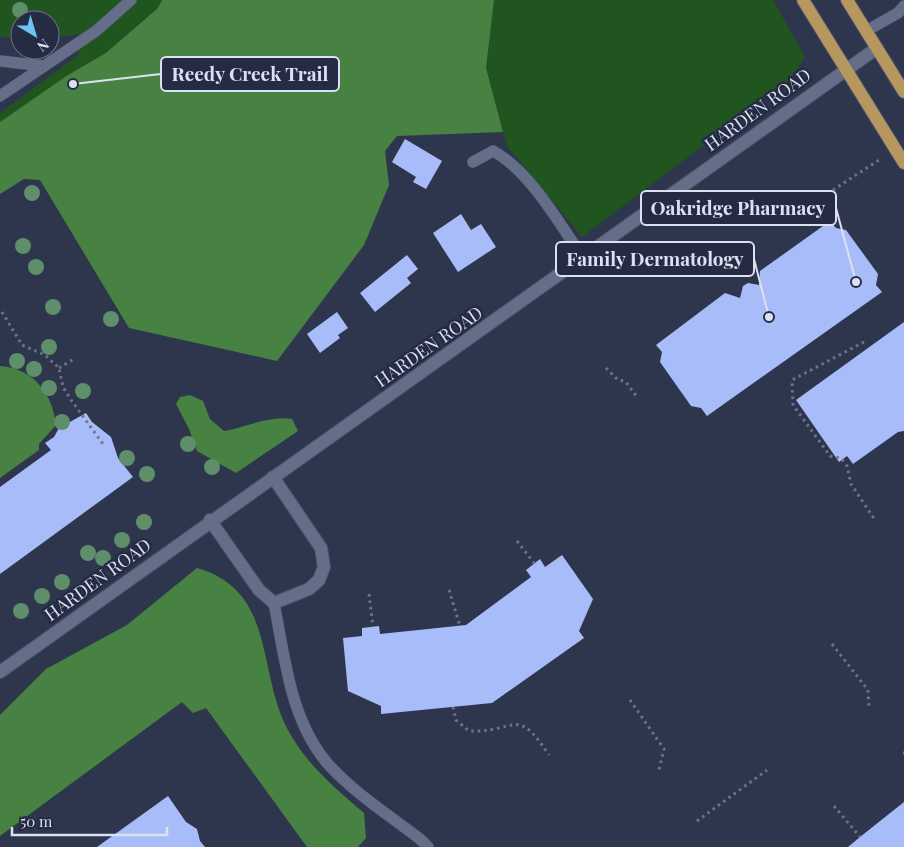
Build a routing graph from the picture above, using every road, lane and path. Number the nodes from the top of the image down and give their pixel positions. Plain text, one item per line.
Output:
1 (131, 0) edge
2 (803, 0) edge
3 (847, 0) edge
4 (902, 9) edge
5 (866, 31) junction
6 (876, 48) junction
7 (0, 61) edge
8 (44, 66) junction
9 (846, 68) junction
10 (904, 92) edge
11 (0, 96) edge
12 (880, 160) dead end
13 (473, 162) dead end
14 (904, 163) edge
15 (833, 190) dead end
16 (583, 258) junction
17 (2, 312) dead end
18 (864, 342) dead end
19 (74, 359) dead end
20 (59, 368) junction
21 (606, 368) dead end
22 (637, 397) dead end
23 (103, 444) dead end
24 (273, 477) junction
25 (210, 520) junction
26 (875, 520) dead end
27 (518, 541) dead end
28 (534, 564) dead end
29 (449, 590) dead end
30 (369, 594) dead end
31 (274, 603) junction
32 (460, 626) dead end
33 (373, 627) dead end
34 (832, 644) dead end
35 (0, 672) edge
36 (630, 700) dead end
37 (453, 707) dead end
38 (869, 708) dead end
39 (550, 755) dead end
40 (659, 770) dead end
41 (767, 770) dead end
42 (834, 806) dead end
43 (697, 821) dead end
44 (860, 837) dead end
45 (428, 847) edge

1 - 8 lane
2 - 9 main road
3 - 5 main road
4 - 5 lane
5 - 6 main road
6 - 9 street, HARDEN ROAD
6 - 10 main road
7 - 8 lane
8 - 11 lane
9 - 14 main road
9 - 16 street, HARDEN ROAD
12 - 15 path
13 - 16 lane
16 - 24 street, HARDEN ROAD
17 - 20 path
18 - 26 path
19 - 20 path
20 - 23 path
21 - 22 path
24 - 25 street, HARDEN ROAD
24 - 31 street
25 - 31 street
25 - 35 street, HARDEN ROAD
27 - 28 path
29 - 32 path
30 - 33 path
31 - 45 lane
34 - 38 path
36 - 40 path
37 - 39 path
41 - 43 path
42 - 44 path

